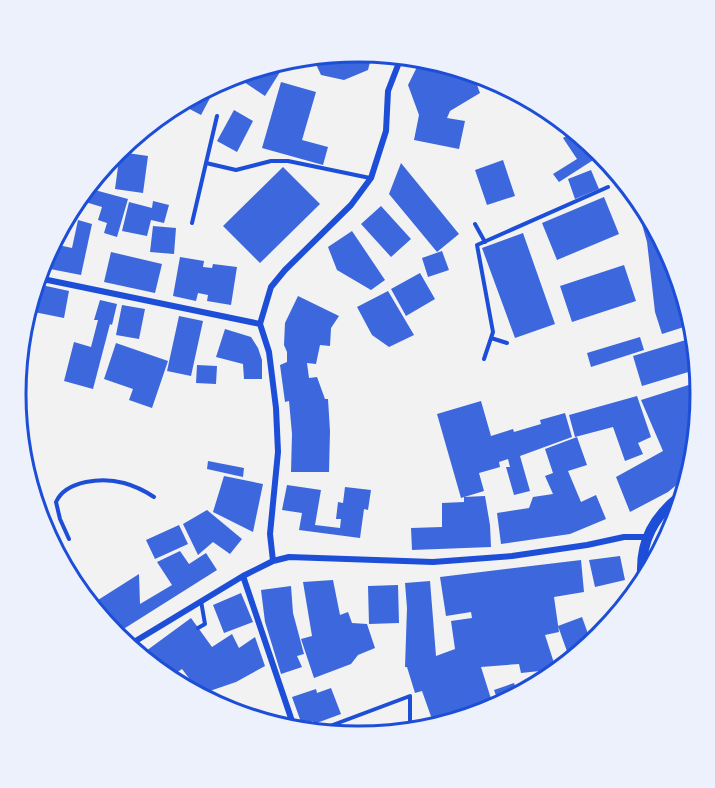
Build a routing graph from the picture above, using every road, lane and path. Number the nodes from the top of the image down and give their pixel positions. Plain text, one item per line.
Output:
1 (398, 65) edge
2 (217, 116) dead end
3 (206, 163) junction
4 (371, 178) junction
5 (610, 186) dead end
6 (192, 223) dead end
7 (475, 224) dead end
8 (485, 242) junction
9 (46, 280) edge
10 (260, 324) junction
11 (491, 338) junction
12 (507, 343) dead end
13 (484, 359) dead end
14 (154, 497) dead end
15 (670, 507) edge
16 (646, 537) junction
17 (69, 539) dead end
18 (273, 561) junction
19 (642, 565) edge
20 (243, 576) junction
21 (201, 601) junction
22 (198, 628) dead end
23 (137, 642) edge
24 (292, 720) edge
25 (410, 722) edge
26 (333, 725) edge

1 - 4 street
2 - 3 lane
3 - 4 lane
3 - 6 lane
4 - 10 street
5 - 8 path
7 - 8 path
8 - 11 path
9 - 10 street
10 - 18 street
11 - 12 path
11 - 13 path
14 - 17 path
15 - 16 street
16 - 18 street
16 - 19 street
18 - 20 street
20 - 21 street
20 - 24 street
21 - 22 lane
21 - 23 street
25 - 26 path

